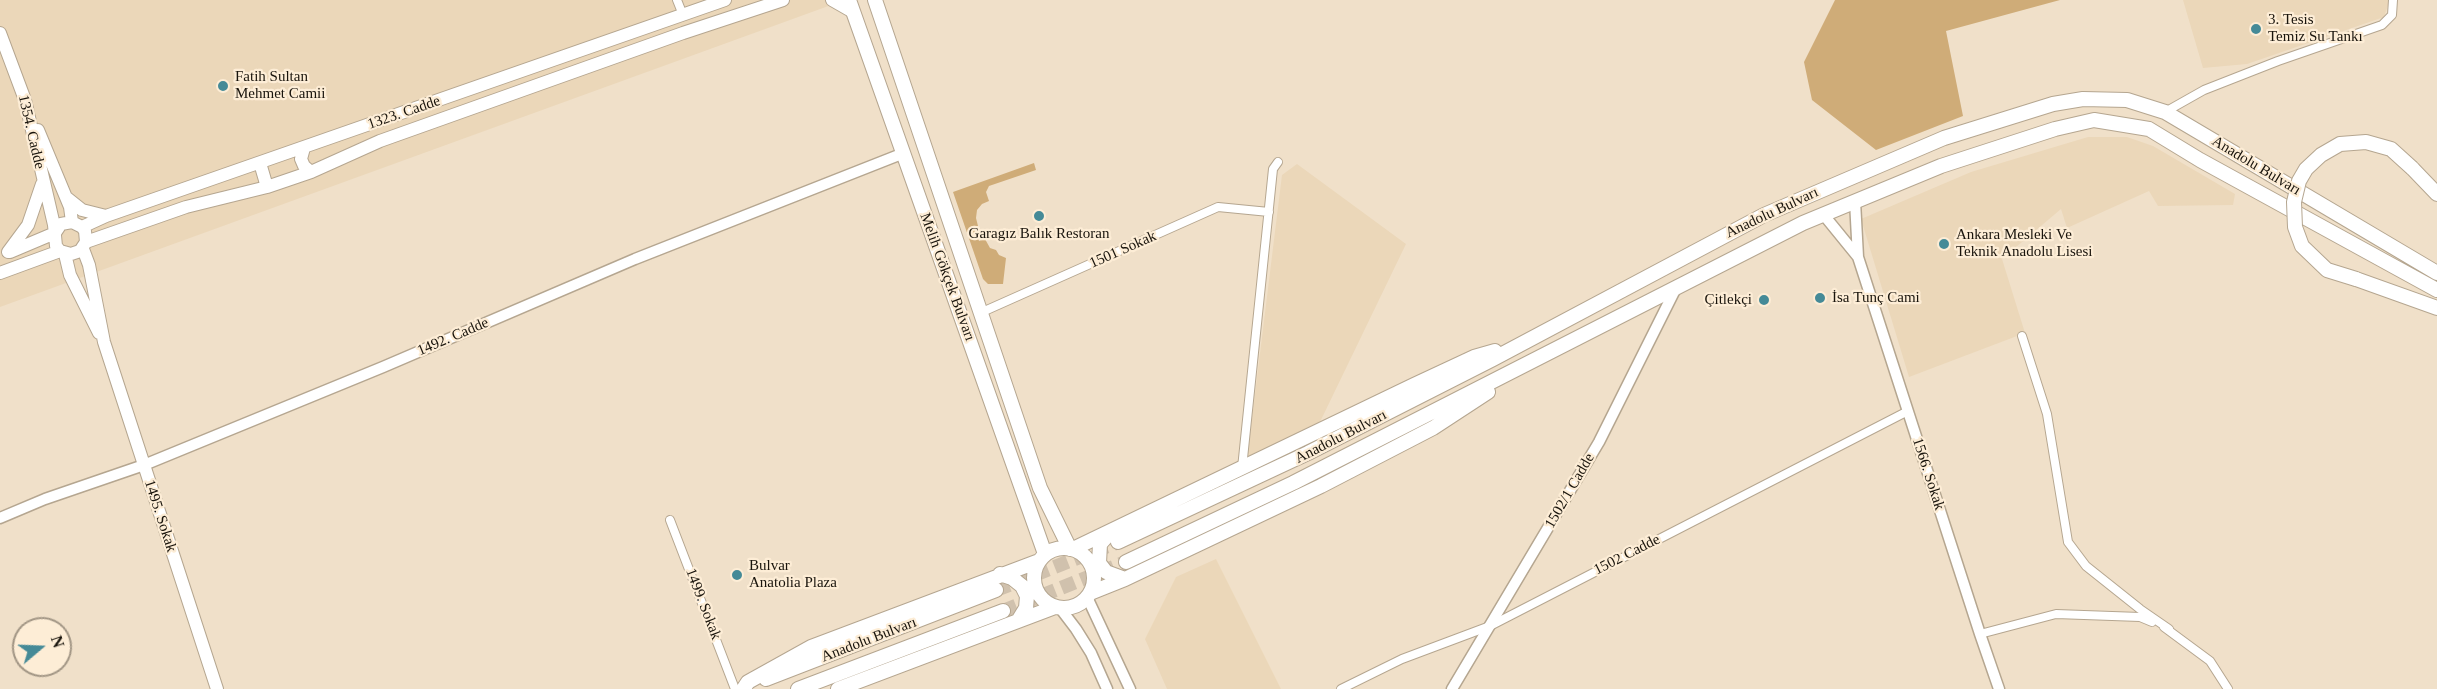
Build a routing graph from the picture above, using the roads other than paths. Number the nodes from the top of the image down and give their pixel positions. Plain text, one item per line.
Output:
1 (677, 0) edge
2 (726, 0) edge
3 (783, 0) edge
4 (832, 0) edge
5 (874, 0) edge
6 (2393, 0) edge
7 (851, 6) edge
8 (683, 15) junction
9 (0, 33) edge
10 (25, 100) junction
11 (2165, 112) junction
12 (363, 127) junction
13 (370, 145) junction
14 (304, 148) junction
15 (904, 153) junction
16 (1278, 162) dead end
17 (260, 163) junction
18 (311, 172) junction
19 (42, 180) junction
20 (267, 187) junction
21 (2437, 194) edge
22 (64, 195) junction
23 (1855, 201) junction
24 (1269, 212) junction
25 (1823, 214) junction
26 (106, 216) junction
27 (77, 224) junction
28 (55, 233) junction
29 (84, 245) junction
30 (62, 252) junction
31 (4, 254) edge
32 (1858, 257) junction
33 (0, 273) edge
34 (2437, 273) edge
35 (1677, 286) junction
36 (2437, 290) edge
37 (2437, 308) edge
38 (980, 313) junction
39 (2022, 336) dead end
40 (104, 342) junction
41 (1523, 344) junction
42 (1520, 368) junction
43 (1908, 411) junction
44 (144, 465) junction
45 (1242, 468) junction
46 (0, 518) edge
47 (670, 520) dead end
48 (1115, 536) junction
49 (1071, 549) junction
50 (1042, 558) junction
51 (1126, 562) tunnel mouth
52 (1000, 574) junction
53 (1125, 579) junction
54 (996, 590) tunnel mouth
55 (1089, 595) junction
56 (1057, 608) junction
57 (1003, 611) tunnel mouth
58 (1018, 621) junction
59 (1490, 626) junction
60 (2169, 629) junction
61 (1980, 634) junction
62 (217, 689) edge
63 (740, 689) edge
64 (798, 689) edge
65 (838, 689) edge
66 (1107, 689) edge
67 (1130, 689) edge
68 (1341, 689) edge
69 (1452, 689) edge
70 (2000, 689) edge
71 (2228, 689) edge

1 - 8 street
2 - 8 main road, 1323. Cadde
3 - 13 main road
4 - 7 main road
5 - 38 main road, Melih Gökçek Bulvarı
6 - 11 street
7 - 15 main road, Melih Gökçek Bulvarı
8 - 12 main road, 1323. Cadde
9 - 10 main road, 1354. Cadde
10 - 19 main road, 1354. Cadde
10 - 22 main road
11 - 34 main road, Anadolu Bulvarı
11 - 41 main road, Anadolu Bulvarı
12 - 13 main road
12 - 14 main road, 1323. Cadde
13 - 18 main road
14 - 17 main road, 1323. Cadde
14 - 18 main road
15 - 44 street, 1492. Cadde
15 - 50 main road, Melih Gökçek Bulvarı
16 - 24 street
17 - 20 main road
17 - 26 main road, 1323. Cadde
18 - 20 main road
19 - 28 main road, 1354. Cadde
19 - 31 main road
20 - 29 main road
21 - 37 main road, bridge
22 - 26 main road
22 - 27 main road
23 - 25 main road, Anadolu Bulvarı
23 - 32 street
23 - 36 main road, Anadolu Bulvarı
24 - 38 street, 1501 Sokak
24 - 45 street
25 - 32 street
25 - 35 main road, Anadolu Bulvarı
26 - 27 main road, 1323. Cadde
27 - 28 main road
27 - 29 main road
28 - 30 main road
28 - 31 main road
29 - 30 main road
29 - 40 main road, 1495. Sokak
30 - 33 main road
30 - 40 main road, 1495. Sokak
32 - 43 street, 1566. Sokak
35 - 42 main road, Anadolu Bulvarı
35 - 59 street, 1502/1 Cadde
38 - 49 main road, Melih Gökçek Bulvarı
39 - 60 street
40 - 44 main road, 1495. Sokak
41 - 45 main road
41 - 48 main road, Anadolu Bulvarı
42 - 51 main road, Anadolu Bulvarı
42 - 53 main road
43 - 59 street, 1502 Cadde
43 - 61 street, 1566. Sokak
44 - 46 street, 1492. Cadde
44 - 62 main road, 1495. Sokak
45 - 48 main road
47 - 63 street, 1499. Sokak
48 - 49 main road
48 - 53 main road
49 - 50 main road
49 - 55 main road
50 - 52 main road
50 - 56 main road
52 - 58 main road
52 - 63 main road
53 - 55 main road
54 - 63 main road, Anadolu Bulvarı
55 - 56 main road
55 - 67 street
56 - 58 main road
56 - 66 street
57 - 64 main road, Anadolu Bulvarı
58 - 65 main road
59 - 68 street, 1502 Cadde
59 - 69 street, 1502/1 Cadde
60 - 61 street
60 - 71 street
61 - 70 street, 1566. Sokak

